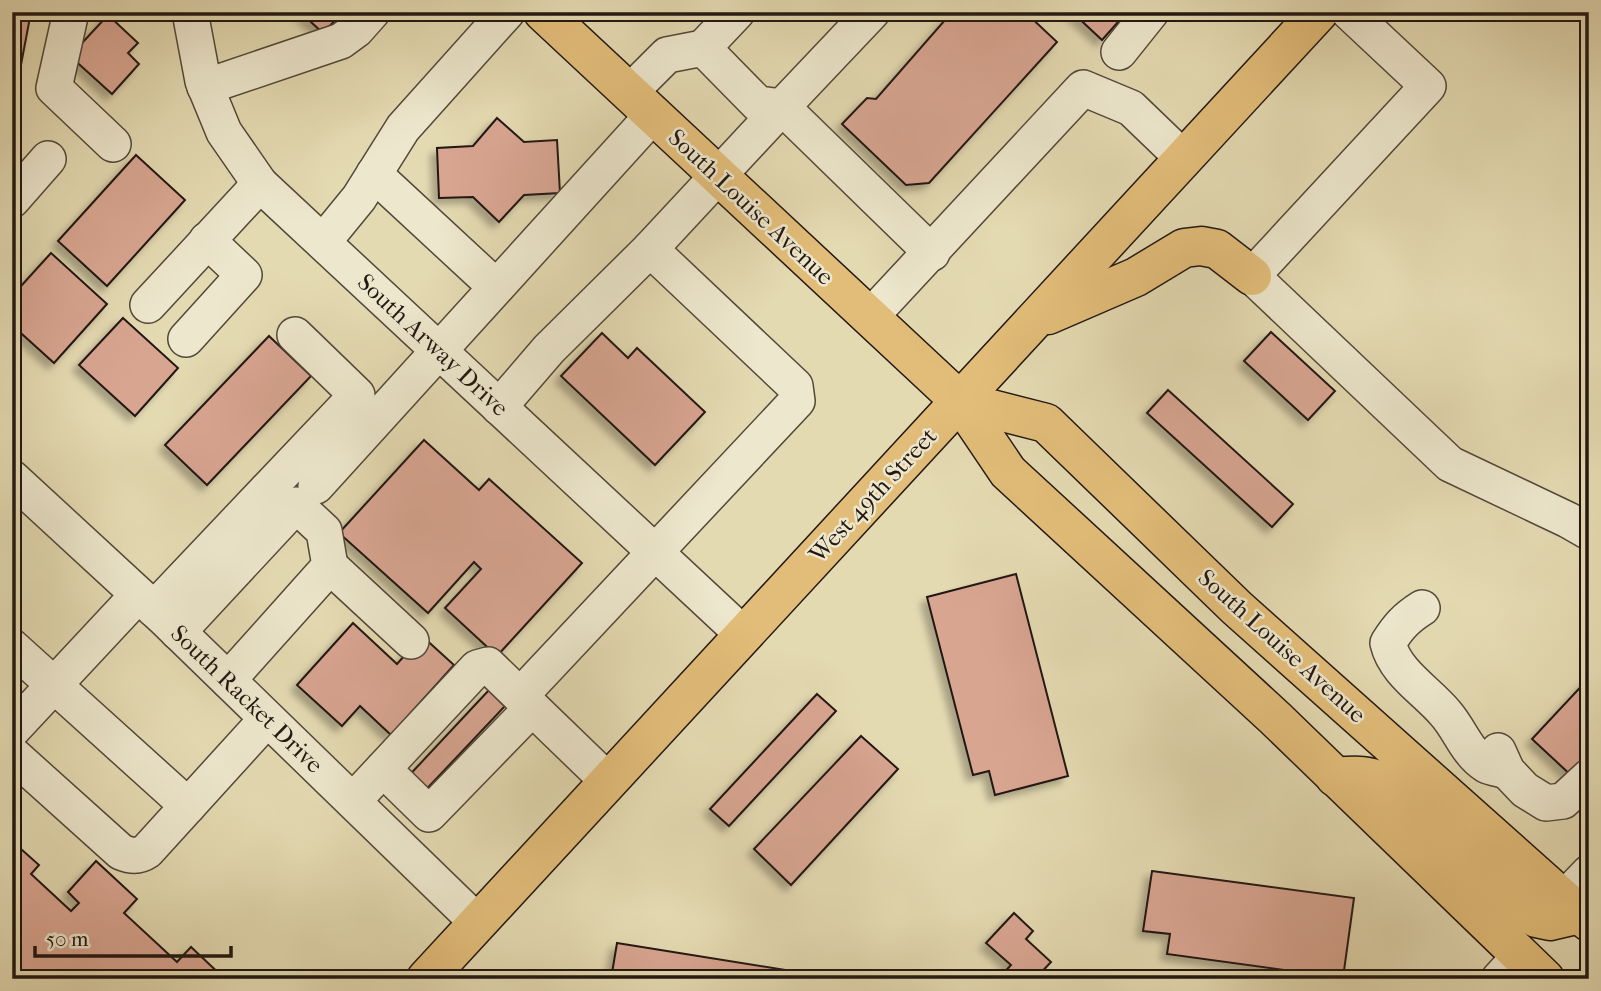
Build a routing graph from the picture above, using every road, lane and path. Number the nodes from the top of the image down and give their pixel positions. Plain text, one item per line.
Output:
1 (71, 12) edge
2 (190, 12) edge
3 (372, 12) edge
4 (507, 12) edge
5 (543, 12) edge
6 (737, 12) edge
7 (872, 12) edge
8 (1152, 12) edge
9 (1319, 12) edge
10 (1349, 12) edge
11 (703, 48) junction
12 (1119, 52) dead end
13 (205, 87) junction
14 (641, 104) junction
15 (782, 107) junction
16 (113, 144) dead end
17 (48, 159) dead end
18 (1184, 159) junction
19 (374, 174) junction
20 (719, 177) junction
21 (260, 184) junction
22 (12, 200) edge
23 (207, 240) junction
24 (323, 242) junction
25 (650, 249) junction
26 (932, 253) junction
27 (1252, 276) junction
28 (496, 288) junction
29 (148, 305) dead end
30 (870, 317) junction
31 (1033, 322) junction
32 (295, 335) dead end
33 (186, 339) dead end
34 (439, 350) junction
35 (960, 401) junction
36 (367, 406) junction
37 (499, 407) junction
38 (12, 478) edge
39 (316, 486) dead end
40 (1589, 533) edge
41 (655, 552) junction
42 (330, 566) junction
43 (1422, 608) dead end
44 (157, 612) junction
45 (744, 635) junction
46 (411, 641) dead end
47 (12, 648) edge
48 (228, 680) junction
49 (54, 685) junction
50 (526, 702) junction
51 (267, 719) junction
52 (12, 730) edge
53 (12, 754) edge
54 (383, 769) junction
55 (1335, 777) junction
56 (1589, 777) edge
57 (609, 782) junction
58 (352, 801) junction
59 (188, 806) junction
60 (1582, 903) edge
61 (478, 923) junction
62 (1521, 971) edge
63 (426, 979) edge

1 - 16 street
2 - 13 street, South Arway Drive
3 - 13 street
4 - 19 street
5 - 14 main road, South Louise Avenue
6 - 11 street
7 - 15 street
8 - 12 street
9 - 18 main road, West 49th Street
10 - 27 street
11 - 14 street
11 - 15 street
13 - 21 street, South Arway Drive
14 - 20 main road, South Louise Avenue
14 - 28 street
15 - 20 street
15 - 26 street
17 - 22 street
18 - 26 street
18 - 31 main road, West 49th Street
19 - 24 street
19 - 28 street
20 - 25 street
20 - 30 main road, South Louise Avenue
21 - 23 street
21 - 24 street, South Arway Drive
23 - 29 street
23 - 33 street
24 - 34 street, South Arway Drive
25 - 37 street
25 - 41 street
26 - 30 street
27 - 31 main road
27 - 40 street
28 - 34 street
30 - 35 main road, South Louise Avenue
31 - 35 main road, West 49th Street
32 - 36 street
34 - 36 street
34 - 37 street, South Arway Drive
35 - 45 main road, West 49th Street
35 - 55 main road, South Louise Avenue
35 - 60 main road, South Louise Avenue
36 - 39 street
36 - 44 street
37 - 41 street, South Arway Drive
38 - 44 street, South Racket Drive
41 - 45 street, South Arway Drive
41 - 50 street
42 - 44 street
42 - 46 street
42 - 48 street
43 - 56 street
44 - 48 street, South Racket Drive
44 - 49 street
45 - 57 main road, West 49th Street
47 - 49 street
48 - 51 street, South Racket Drive
49 - 52 street
49 - 59 street
50 - 54 street
50 - 54 street
50 - 57 street
51 - 58 street, South Racket Drive
51 - 59 street
53 - 59 street
54 - 58 street
55 - 60 main road
55 - 62 main road, South Louise Avenue
57 - 61 main road, West 49th Street
58 - 61 street, South Racket Drive
61 - 63 main road, West 49th Street

